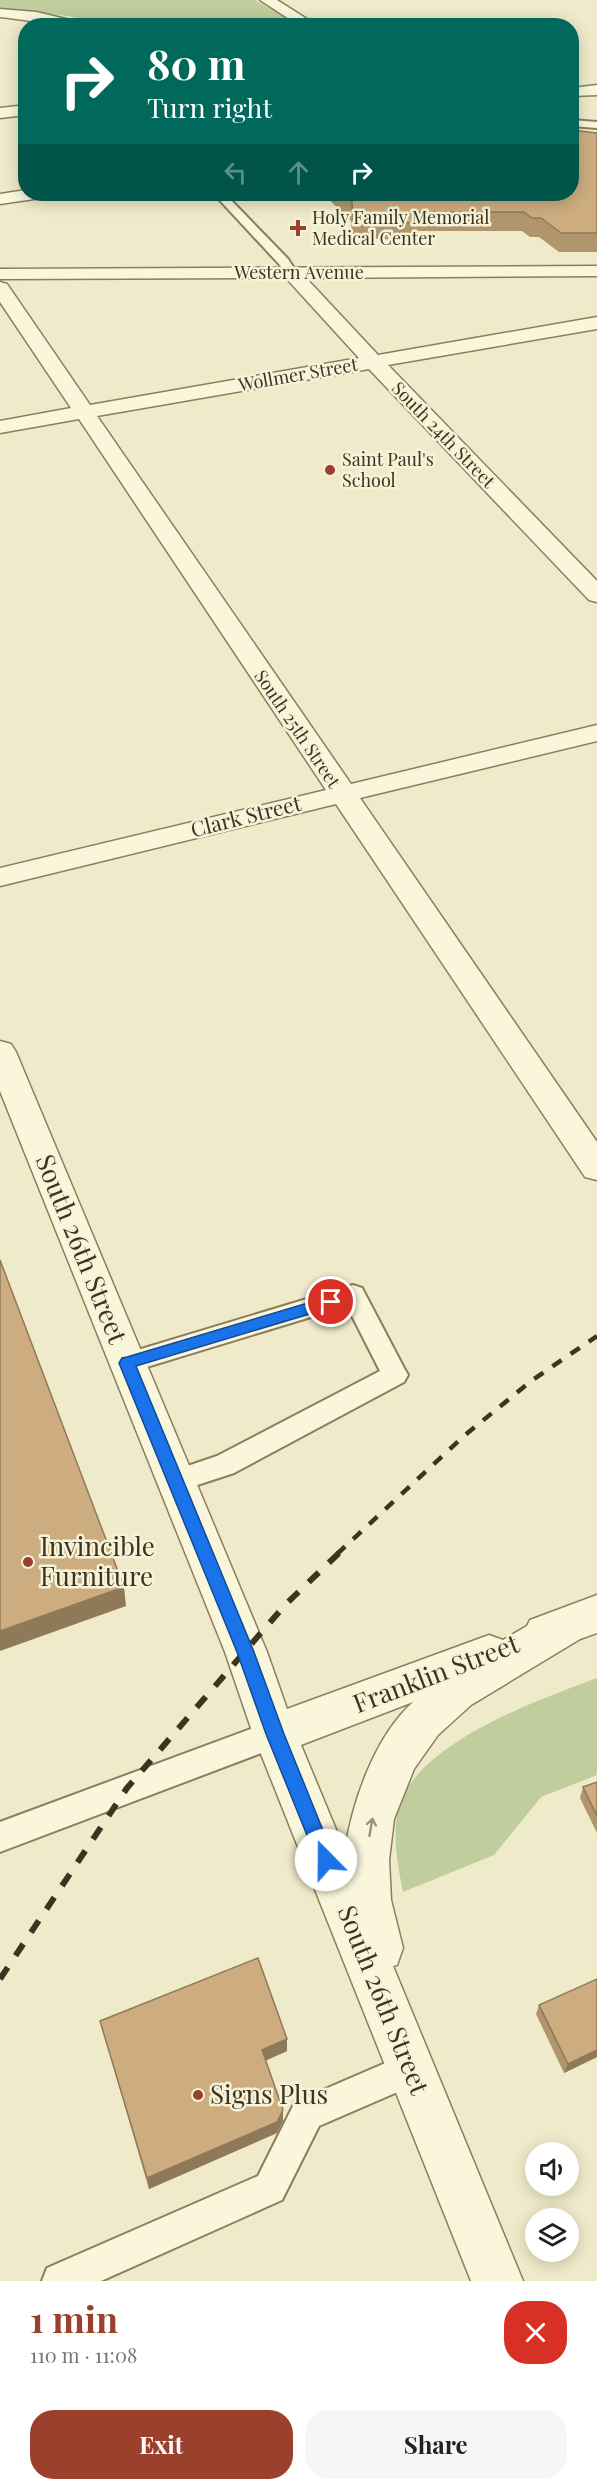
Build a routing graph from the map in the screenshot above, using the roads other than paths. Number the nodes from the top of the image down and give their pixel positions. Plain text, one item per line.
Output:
1 (267, 0) edge
2 (0, 13) edge
3 (44, 18) edge
4 (297, 18) edge
5 (597, 90) edge
6 (579, 91) edge
7 (18, 111) edge
8 (0, 113) edge
9 (579, 124) edge
10 (597, 125) edge
11 (18, 196) edge
12 (0, 199) edge
13 (226, 201) edge
14 (597, 272) edge
15 (291, 273) junction
16 (0, 274) edge
17 (0, 288) edge
18 (597, 323) edge
19 (373, 362) junction
20 (84, 412) junction
21 (0, 427) edge
22 (597, 595) edge
23 (597, 733) edge
24 (341, 794) junction
25 (0, 877) edge
26 (0, 1052) edge
27 (597, 1168) edge
28 (127, 1363) junction
29 (176, 1481) junction
30 (581, 1620) edge
31 (275, 1734) junction
32 (0, 1837) edge
33 (411, 2069) junction
34 (60, 2281) edge
35 (496, 2281) edge

1 - 4 street
2 - 3 street
5 - 6 street
7 - 8 street
9 - 10 lane
11 - 12 street
13 - 15 lane
14 - 15 street, Western Avenue
15 - 16 street, Western Avenue
15 - 19 street, South 24th Street
17 - 20 street, South 25th Street
18 - 19 street, Wollmer Street
19 - 20 street, Wollmer Street
19 - 22 street, South 24th Street
20 - 21 street, Wollmer Street
20 - 24 street, South 25th Street
23 - 24 street, Clark Street
24 - 25 street, Clark Street
24 - 27 street, South 25th Street
26 - 28 street, South 26th Street
28 - 29 street, South 26th Street
28 - 29 lane
29 - 31 street, South 26th Street
30 - 31 street, Franklin Street
33 -> 30 street
31 - 32 lane
31 - 33 street, South 26th Street
33 - 34 lane
33 - 35 street, South 26th Street

